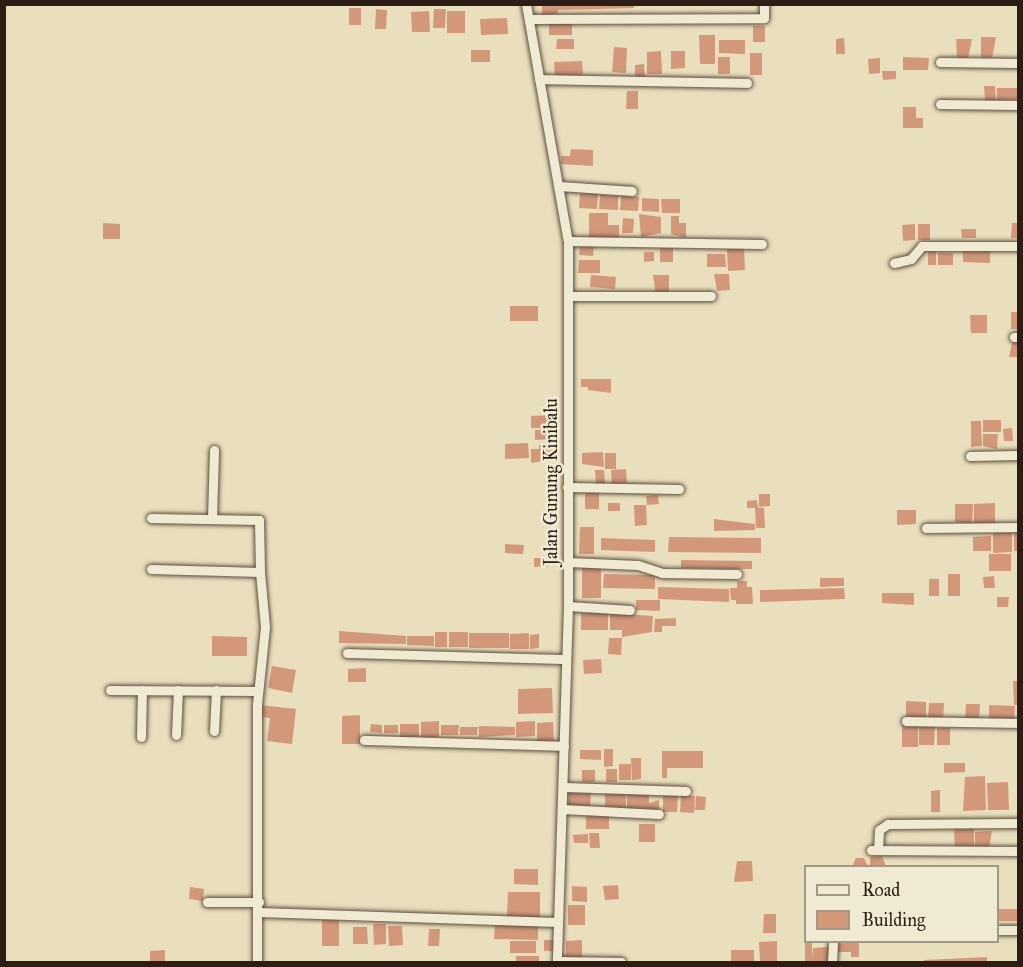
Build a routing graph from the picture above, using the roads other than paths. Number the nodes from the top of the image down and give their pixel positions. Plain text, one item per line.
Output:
1 (526, 4) edge
2 (764, 4) edge
3 (529, 19) junction
4 (940, 62) dead end
5 (1018, 63) edge
6 (539, 79) junction
7 (747, 82) dead end
8 (940, 104) dead end
9 (1018, 105) edge
10 (560, 186) junction
11 (632, 191) dead end
12 (568, 241) junction
13 (762, 244) dead end
14 (1018, 246) edge
15 (894, 263) dead end
16 (569, 296) junction
17 (711, 296) dead end
18 (214, 450) dead end
19 (1018, 455) edge
20 (970, 456) dead end
21 (567, 487) junction
22 (679, 489) dead end
23 (151, 518) dead end
24 (212, 519) junction
25 (1018, 527) edge
26 (926, 528) dead end
27 (568, 562) junction
28 (151, 569) dead end
29 (260, 572) junction
30 (737, 574) dead end
31 (568, 606) junction
32 (630, 610) dead end
33 (346, 653) dead end
34 (566, 659) junction
35 (110, 690) dead end
36 (142, 690) junction
37 (178, 690) junction
38 (216, 690) junction
39 (258, 691) junction
40 (906, 721) dead end
41 (1018, 723) edge
42 (214, 731) dead end
43 (176, 735) dead end
44 (141, 737) dead end
45 (364, 740) dead end
46 (564, 746) junction
47 (564, 787) junction
48 (687, 791) dead end
49 (562, 809) junction
50 (660, 814) dead end
51 (1018, 823) edge
52 (1018, 851) edge
53 (207, 902) dead end
54 (259, 907) junction
55 (556, 922) junction
56 (999, 930) edge
57 (1018, 930) edge
58 (833, 943) edge
59 (557, 962) edge
60 (257, 963) edge
61 (621, 963) edge
62 (832, 963) edge

1 - 3 street, Jalan Gunung Kinibalu
2 - 3 street
3 - 6 street, Jalan Gunung Kinibalu
4 - 5 street
6 - 7 street
6 - 10 street, Jalan Gunung Kinibalu
8 - 9 street
10 - 11 street
10 - 12 street, Jalan Gunung Kinibalu
12 - 13 street
12 - 16 street, Jalan Gunung Kinibalu
14 - 15 street
16 - 17 street
16 - 21 street, Jalan Gunung Kinibalu
18 - 24 street
19 - 20 street
21 - 22 street
21 - 27 street, Jalan Gunung Kinibalu
23 - 24 street
24 - 29 street
25 - 26 street
27 - 30 street
27 - 31 street, Jalan Gunung Kinibalu
28 - 29 street
29 - 39 street
31 - 32 street
31 - 34 street, Jalan Gunung Kinibalu
33 - 34 street
34 - 46 street, Jalan Gunung Kinibalu
35 - 36 street
36 - 37 street
36 - 44 street
37 - 38 street
37 - 43 street
38 - 39 street
38 - 42 street
39 - 54 street
40 - 41 street
45 - 46 street
46 - 47 street, Jalan Gunung Kinibalu
47 - 48 street
47 - 49 street, Jalan Gunung Kinibalu
49 - 50 street
49 - 55 street, Jalan Gunung Kinibalu
51 - 52 street
53 - 54 street
54 - 55 street
54 - 60 street
55 - 59 street, Jalan Gunung Kinibalu
56 - 57 street
58 - 62 street
59 - 61 street

